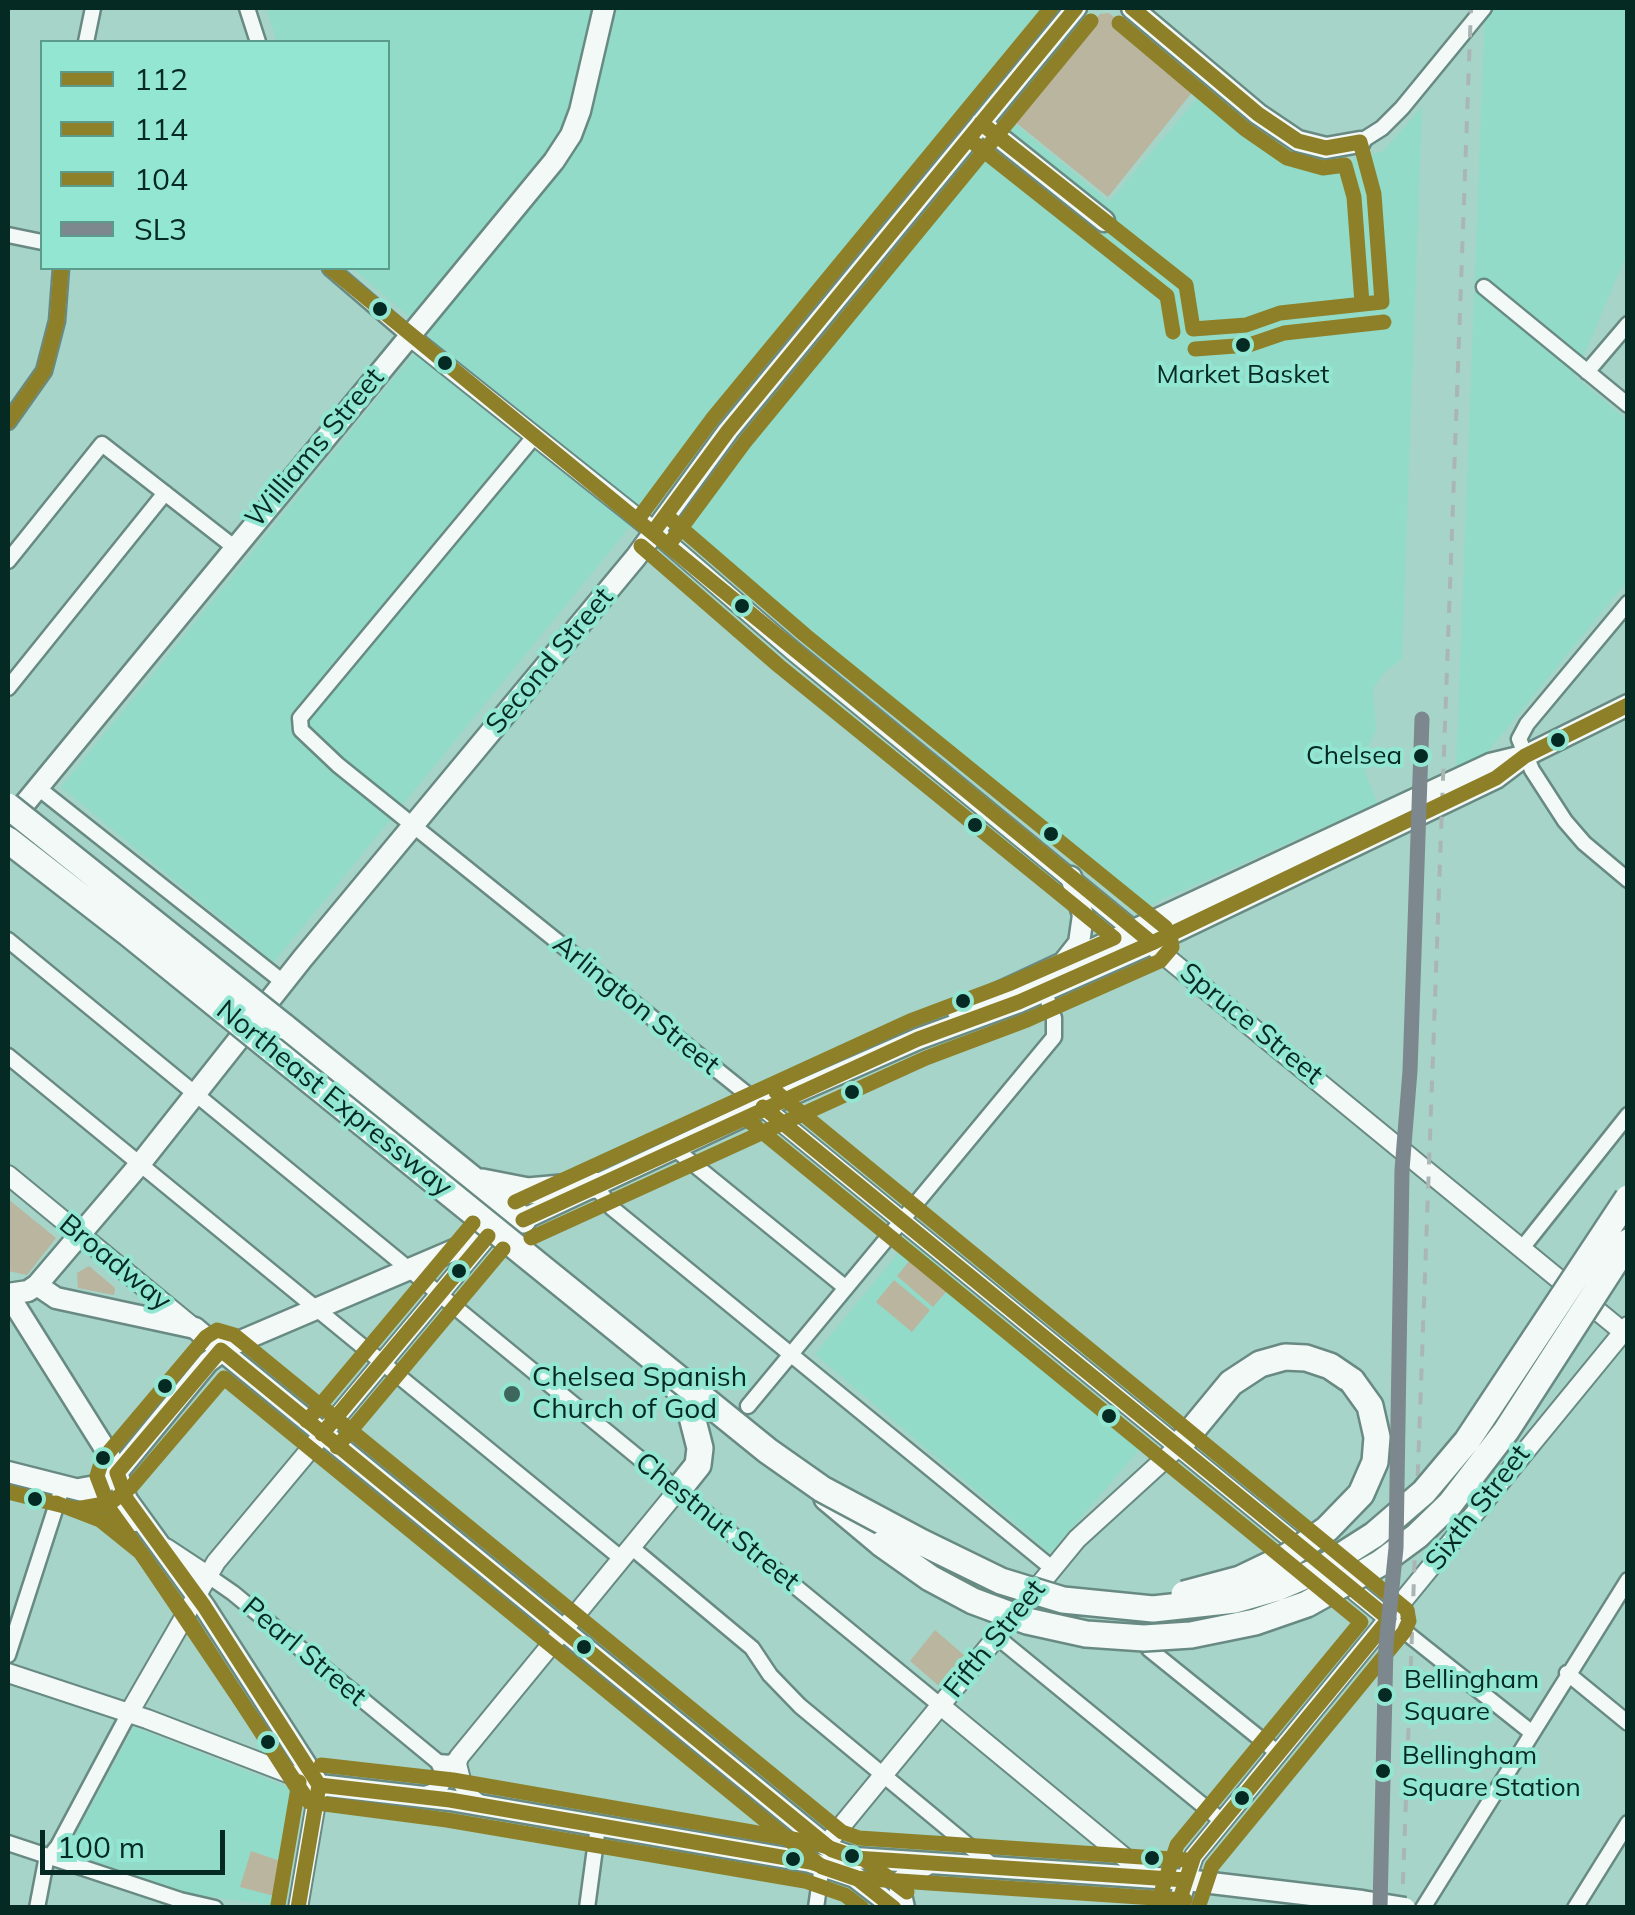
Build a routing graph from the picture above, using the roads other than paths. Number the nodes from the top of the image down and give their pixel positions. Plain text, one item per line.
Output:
1 (92, 8) edge
2 (247, 8) edge
3 (604, 8) edge
4 (1076, 8) edge
5 (1132, 8) edge
6 (1484, 8) edge
7 (86, 40) edge
8 (257, 40) edge
9 (981, 123) junction
10 (1360, 142) joint
11 (1104, 221) dead end
12 (8, 235) edge
13 (40, 242) edge
14 (61, 270) edge
15 (332, 270) edge
16 (1484, 288) dead end
17 (1628, 324) edge
18 (408, 335) junction
19 (1587, 372) junction
20 (1628, 406) edge
21 (8, 422) edge
22 (533, 438) junction
23 (165, 493) junction
24 (654, 531) junction
25 (234, 547) junction
26 (8, 561) edge
27 (1628, 603) edge
28 (8, 688) edge
29 (1628, 705) edge
30 (1525, 756) junction
31 (38, 787) junction
32 (8, 806) edge
33 (8, 824) edge
34 (415, 826) junction
35 (1072, 877) junction
36 (1628, 880) edge
37 (1144, 937) junction
38 (8, 940) edge
39 (1062, 963) junction
40 (283, 982) junction
41 (1041, 983) junction
42 (8, 1056) edge
43 (196, 1094) junction
44 (763, 1107) junction
45 (1628, 1116) edge
46 (675, 1149) junction
47 (140, 1164) junction
48 (456, 1166) junction
49 (8, 1175) edge
50 (595, 1185) junction
51 (1628, 1198) edge
52 (902, 1219) junction
53 (523, 1220) junction
54 (80, 1234) junction
55 (488, 1236) junction
56 (1628, 1242) edge
57 (1523, 1247) junction
58 (409, 1269) junction
59 (37, 1285) junction
60 (846, 1288) junction
61 (438, 1293) junction
62 (8, 1294) edge
63 (316, 1308) junction
64 (194, 1328) junction
65 (1626, 1331) edge
66 (222, 1350) junction
67 (791, 1355) junction
68 (652, 1356) junction
69 (382, 1362) junction
70 (748, 1406) dead end
71 (322, 1434) junction
72 (1179, 1446) junction
73 (8, 1472) edge
74 (116, 1473) junction
75 (71, 1487) junction
76 (678, 1490) junction
77 (156, 1540) junction
78 (626, 1553) junction
79 (1053, 1569) junction
80 (1628, 1580) edge
81 (201, 1584) junction
82 (233, 1593) junction
83 (1132, 1609) junction
84 (212, 1619) junction
85 (1389, 1619) junction
86 (563, 1631) junction
87 (998, 1637) junction
88 (1150, 1649) dead end
89 (8, 1655) edge
90 (8, 1674) edge
91 (1568, 1674) junction
92 (941, 1706) junction
93 (129, 1714) junction
94 (1628, 1723) edge
95 (1530, 1732) junction
96 (1278, 1752) junction
97 (461, 1755) junction
98 (438, 1762) junction
99 (884, 1776) junction
100 (319, 1785) junction
101 (416, 1796) junction
102 (480, 1805) junction
103 (1222, 1821) junction
104 (1628, 1823) edge
105 (598, 1826) junction
106 (8, 1844) edge
107 (824, 1855) junction
108 (48, 1857) junction
109 (935, 1863) junction
110 (993, 1866) junction
111 (1147, 1876) junction
112 (1186, 1880) junction
113 (170, 1902) edge
114 (37, 1908) edge
115 (215, 1908) edge
116 (298, 1908) edge
117 (587, 1908) edge
118 (816, 1908) edge
119 (894, 1908) edge
120 (904, 1908) edge
121 (1177, 1908) edge
122 (1193, 1908) edge
123 (1406, 1908) edge
124 (1423, 1908) edge
125 (1574, 1908) edge

1 - 7 street
2 - 8 street
3 - 18 main road, Williams Street
4 - 9 main road, Second Street
5 - 10 main road
6 - 10 street
9 - 11 main road
9 - 24 main road, Second Street
12 - 13 street
14 - 21 street
15 - 18 street
16 - 19 street
17 - 19 street
18 - 22 street, Spruce Street
18 - 25 main road, Williams Street
19 - 20 street
22 - 24 street, Spruce Street
22 - 34 street, Arlington Street
23 - 25 street
23 - 26 street
23 - 28 street
24 - 34 main road, Second Street
24 - 35 street, Spruce Street
25 - 31 main road, Williams Street
27 - 30 street
29 - 30 main road
30 - 36 street
30 - 37 main road
31 - 33 main road, Williams Street
31 - 40 street
32 - 48 highway, bridge
34 - 40 main road, Second Street
34 - 44 street, Arlington Street
35 - 37 street, Spruce Street
35 - 39 main road
37 - 39 main road
37 - 41 main road
37 - 57 street, Spruce Street
38 - 43 street, Chestnut Street
39 - 41 main road
40 - 43 main road, Second Street
41 - 44 main road
41 - 52 street
42 - 47 street
43 - 47 main road, Second Street
43 - 58 street, Chestnut Street
44 - 46 main road
44 - 52 street, Arlington Street
45 - 57 street
46 - 50 main road
46 - 60 street
47 - 54 main road, Second Street
47 - 63 street
48 - 50 highway
48 - 53 highway
49 - 54 street, Broadway
50 - 53 main road
50 - 67 street
51 - 83 highway, Northeast Expressway, bridge
52 - 60 street
52 - 72 street, Arlington Street
53 - 55 main road
54 - 59 main road, Second Street
54 - 64 street, Broadway
55 - 58 main road
55 - 61 street
56 - 68 highway, Northeast Expressway, bridge
57 - 65 street, Spruce Street
58 - 61 street, Chestnut Street
58 - 63 main road
59 - 62 main road
59 - 64 main road
60 - 67 street
61 - 69 street
61 - 76 street, Chestnut Street
62 - 74 main road
63 - 66 main road
63 - 69 street
64 - 66 main road, Broadway
65 - 85 street, Sixth Street
66 - 71 main road, Broadway
66 - 74 main road
67 - 70 street
67 - 79 street
68 - 76 highway
68 - 83 highway, Northeast Expressway, bridge
69 - 71 street
69 - 78 street
71 - 81 street
71 - 86 main road, Broadway
72 - 79 street, Fifth Street
72 - 83 highway, bridge
72 - 85 street, Arlington Street
73 - 75 main road
74 - 75 main road
74 - 77 main road
75 - 77 main road
75 - 89 street
76 - 78 street
76 - 92 street, Chestnut Street
77 - 81 main road
78 - 86 street
78 - 99 street
79 - 87 street, Fifth Street
80 - 91 street
81 - 82 street, Pearl Street
81 - 84 main road
81 - 93 street
82 - 84 street
82 - 98 street, Pearl Street
84 - 100 main road
85 - 95 street, Arlington Street
85 - 96 street, Sixth Street
86 - 97 street
86 - 107 main road, Broadway
87 - 92 street, Fifth Street
87 - 103 street
88 - 96 street
90 - 93 street
91 - 94 street
91 - 95 street
92 - 99 street, Fifth Street
92 - 111 street, Chestnut Street
93 - 100 street
93 - 108 street
95 - 124 street
96 - 103 street, Sixth Street
97 - 98 street
97 - 102 street
98 - 101 street
99 - 107 street, Fifth Street
99 - 110 street
100 - 101 main road
100 - 116 street
101 - 102 main road
102 - 105 main road
103 - 112 street, Sixth Street
104 - 125 street
105 - 107 main road
105 - 117 street
106 - 108 street
107 - 109 main road
107 - 118 street
107 - 119 main road, Broadway
108 - 113 street
108 - 114 street
109 - 110 main road
109 - 120 main road
110 - 111 main road
111 - 112 main road
112 - 121 main road
112 - 122 street
112 - 123 main road, bridge
113 - 115 street

